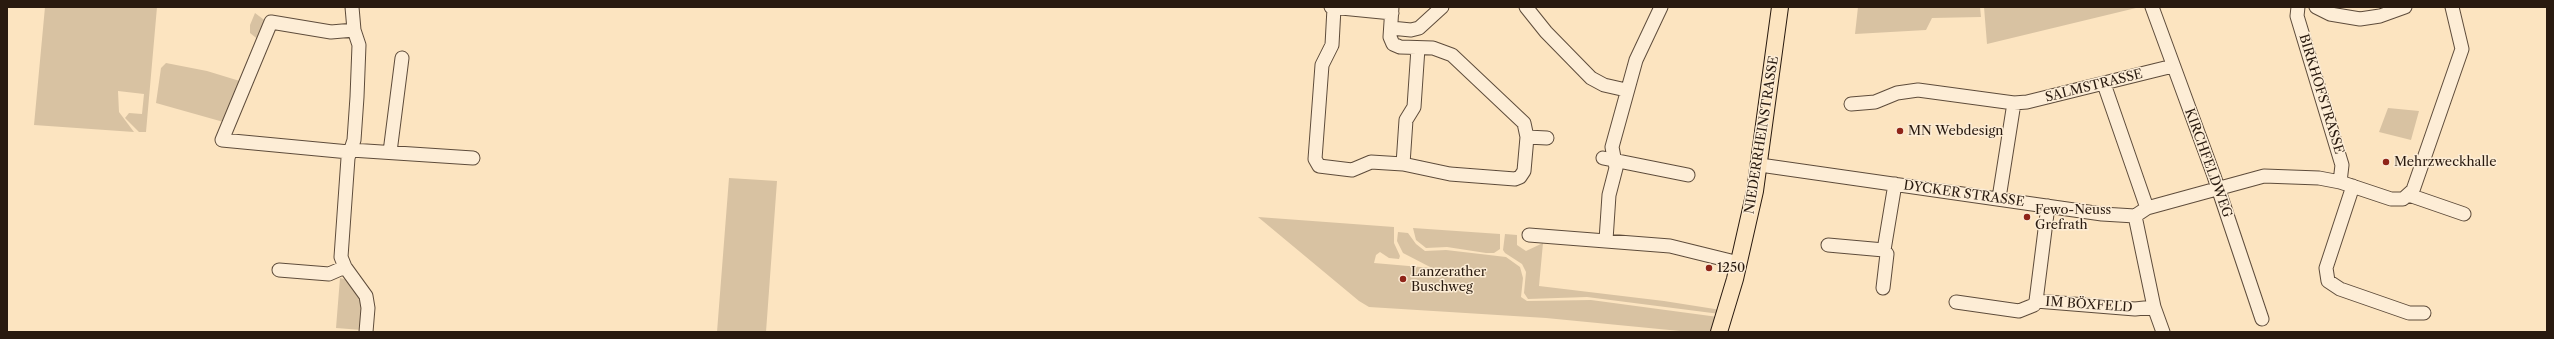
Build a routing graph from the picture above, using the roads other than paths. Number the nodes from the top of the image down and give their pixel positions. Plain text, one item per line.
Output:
1 (352, 7) edge
2 (1442, 7) edge
3 (1526, 7) edge
4 (1661, 7) edge
5 (1780, 7) edge
6 (2152, 7) edge
7 (2298, 7) edge
8 (2316, 7) edge
9 (2406, 7) edge
10 (2452, 7) edge
11 (1333, 8) edge
12 (1392, 10) edge
13 (1391, 28) junction
14 (354, 30) junction
15 (1418, 48) junction
16 (402, 58) dead end
17 (2173, 66) junction
18 (2104, 84) junction
19 (1626, 90) junction
20 (2014, 103) junction
21 (1852, 104) dead end
22 (1527, 137) junction
23 (1547, 138) dead end
24 (350, 151) junction
25 (390, 152) junction
26 (473, 158) dead end
27 (1609, 159) junction
28 (1403, 164) junction
29 (1760, 165) junction
30 (1688, 175) dead end
31 (2340, 182) junction
32 (1895, 184) junction
33 (2353, 186) junction
34 (2218, 188) junction
35 (2409, 195) junction
36 (2000, 198) junction
37 (2048, 206) junction
38 (2147, 208) junction
39 (2464, 214) dead end
40 (2135, 216) junction
41 (1529, 235) dead end
42 (1606, 240) junction
43 (1828, 245) dead end
44 (1884, 250) junction
45 (1739, 263) junction
46 (345, 267) junction
47 (279, 270) dead end
48 (1883, 288) dead end
49 (2036, 301) junction
50 (1956, 302) dead end
51 (2154, 307) junction
52 (2424, 313) dead end
53 (2262, 320) dead end
54 (366, 332) edge
55 (1719, 332) edge
56 (2163, 332) edge

1 - 14 street
2 - 13 street
3 - 19 street
4 - 19 street
5 - 29 main road, NIEDERRHEINSTRASSE
6 - 17 street, KIRCHFELDWEG
7 - 31 street, BIRKHOFSTRASSE
8 - 9 street
10 - 35 street
11 - 12 street
11 - 28 street
12 - 13 street
13 - 15 street
14 - 24 street
14 - 24 street
15 - 22 street
15 - 28 street
16 - 25 street
17 - 18 street, SALMSTRASSE
17 - 34 street, KIRCHFELDWEG
18 - 20 street, SALMSTRASSE
18 - 38 street
19 - 27 street
20 - 21 street, SALMSTRASSE
20 - 36 street
22 - 23 street
22 - 28 street
24 - 25 street
24 - 46 street
25 - 26 street
27 - 30 street
27 - 42 street
29 - 32 street, DYCKER STRASSE
29 - 45 main road, NIEDERRHEINSTRASSE
31 - 33 street
31 - 34 street
32 - 36 street, DYCKER STRASSE
32 - 44 street, DYCKER STRASSE
33 - 35 street
33 - 52 street
34 - 38 street
34 - 53 street, KIRCHFELDWEG
35 - 39 street
36 - 37 street, DYCKER STRASSE
37 - 40 street, DYCKER STRASSE
37 - 49 street
38 - 40 street
40 - 51 street
41 - 42 street
42 - 45 street
43 - 44 street
44 - 48 street, DYCKER STRASSE
45 - 55 main road, NIEDERRHEINSTRASSE
46 - 47 street
46 - 54 street
49 - 50 street, IM BÖXFELD
49 - 51 street, IM BÖXFELD
51 - 56 street

